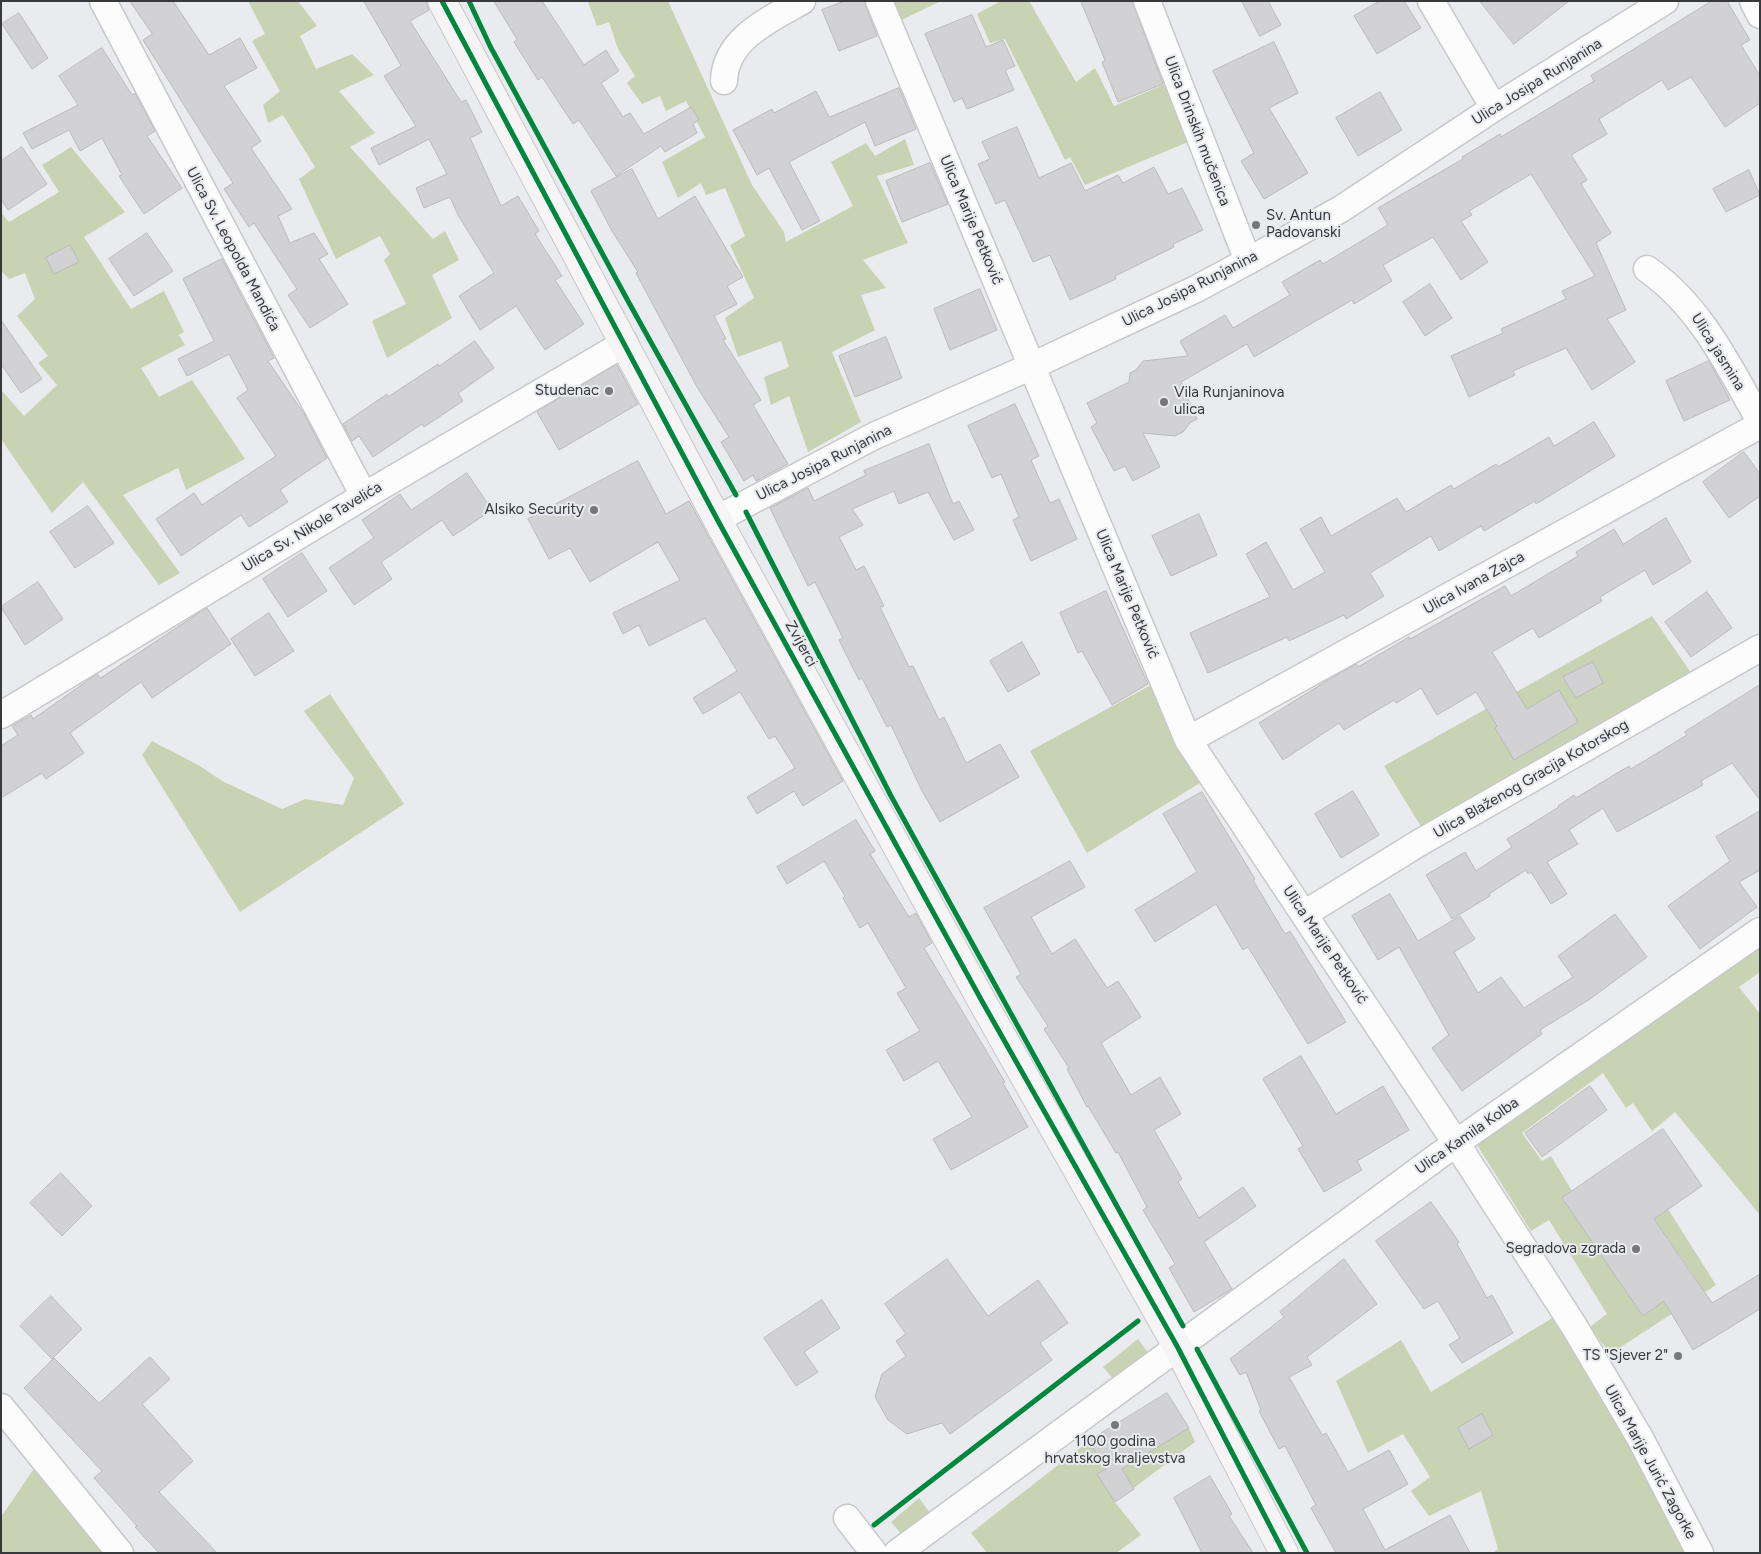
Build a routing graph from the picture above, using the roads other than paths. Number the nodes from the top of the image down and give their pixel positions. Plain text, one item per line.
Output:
1 (103, 1) edge
2 (442, 1) edge
3 (802, 1) edge
4 (879, 1) edge
5 (1146, 1) edge
6 (1431, 1) edge
7 (1665, 1) edge
8 (1753, 1) edge
9 (1760, 15) edge
10 (724, 81) dead end
11 (1494, 108) junction
12 (1248, 261) junction
13 (1647, 269) dead end
14 (625, 343) junction
15 (1032, 366) junction
16 (1760, 421) edge
17 (1760, 425) edge
18 (364, 496) junction
19 (717, 518) junction
20 (1760, 648) edge
21 (1, 715) edge
22 (1188, 740) junction
23 (1304, 914) junction
24 (1760, 931) edge
25 (1456, 1143) junction
26 (1177, 1346) junction
27 (1, 1407) edge
28 (847, 1518) dead end
29 (120, 1553) edge
30 (874, 1553) edge
31 (897, 1553) edge
32 (1284, 1553) edge
33 (1700, 1553) edge

1 - 18 street, Ulica Sv. Leopolda Mandića
2 - 14 main road, Zvijerci
3 - 10 street
4 - 15 street, Ulica Marije Petković
5 - 12 street, Ulica Drinskih mučenica
6 - 11 street
7 - 11 street, Ulica Josipa Runjanina
8 - 9 street
11 - 12 street, Ulica Josipa Runjanina
12 - 15 street, Ulica Josipa Runjanina
13 - 16 street, Ulica jasmina
14 - 18 street, Ulica Sv. Nikole Tavelića
14 - 19 main road, Zvijerci
15 - 19 street, Ulica Josipa Runjanina
15 - 22 street, Ulica Marije Petković
17 - 22 street, Ulica Ivana Zajca
18 - 21 street, Ulica Sv. Nikole Tavelića
19 - 26 main road, Zvijerci
20 - 23 street, Ulica Blaženog Gracija Kotorskog
22 - 23 street, Ulica Marije Petković
23 - 25 street, Ulica Marije Petković
24 - 25 street, Ulica Kamila Kolba
25 - 26 street, Ulica Kamila Kolba
25 - 33 street, Ulica Marije Jurić Zagorke
26 - 31 street, Ulica Kamila Kolba
26 - 32 main road, Zvijerci
27 - 29 street
28 - 30 street

